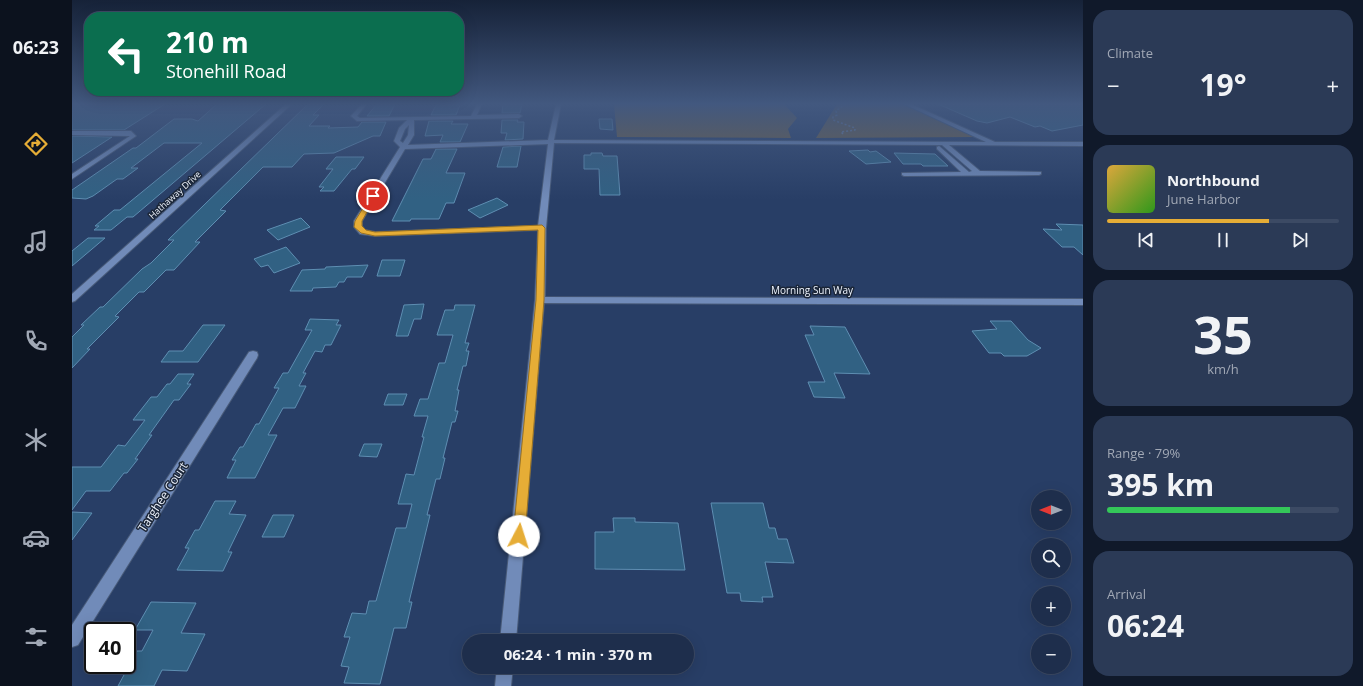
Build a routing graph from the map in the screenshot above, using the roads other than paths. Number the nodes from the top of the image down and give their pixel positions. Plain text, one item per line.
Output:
1 (133, 136) edge
2 (254, 136) edge
3 (399, 136) edge
4 (410, 136) edge
5 (552, 136) edge
6 (980, 136) edge
7 (551, 142) junction
8 (933, 143) junction
9 (943, 143) junction
10 (996, 143) junction
11 (1081, 145) edge
12 (403, 147) junction
13 (967, 173) junction
14 (978, 173) junction
15 (1040, 173) dead end
16 (904, 174) dead end
17 (73, 176) edge
18 (542, 228) junction
19 (72, 300) edge
20 (540, 300) junction
21 (1083, 302) edge
22 (253, 355) dead end
23 (509, 634) edge
24 (72, 639) edge
25 (504, 674) edge
26 (502, 686) edge

1 - 17 street
2 - 19 street, Hathaway Drive
3 - 12 street
4 - 12 street
5 - 7 street
6 - 10 street
7 - 8 street
7 - 12 street
7 - 18 street
8 - 9 street
8 - 13 street
9 - 10 street
9 - 14 street
10 - 11 street
12 - 18 street
13 - 14 street
13 - 16 street
14 - 15 street
18 - 20 street
20 - 21 street, Morning Sun Way
20 - 23 street
22 - 24 street, Targhee Court
25 - 26 street

